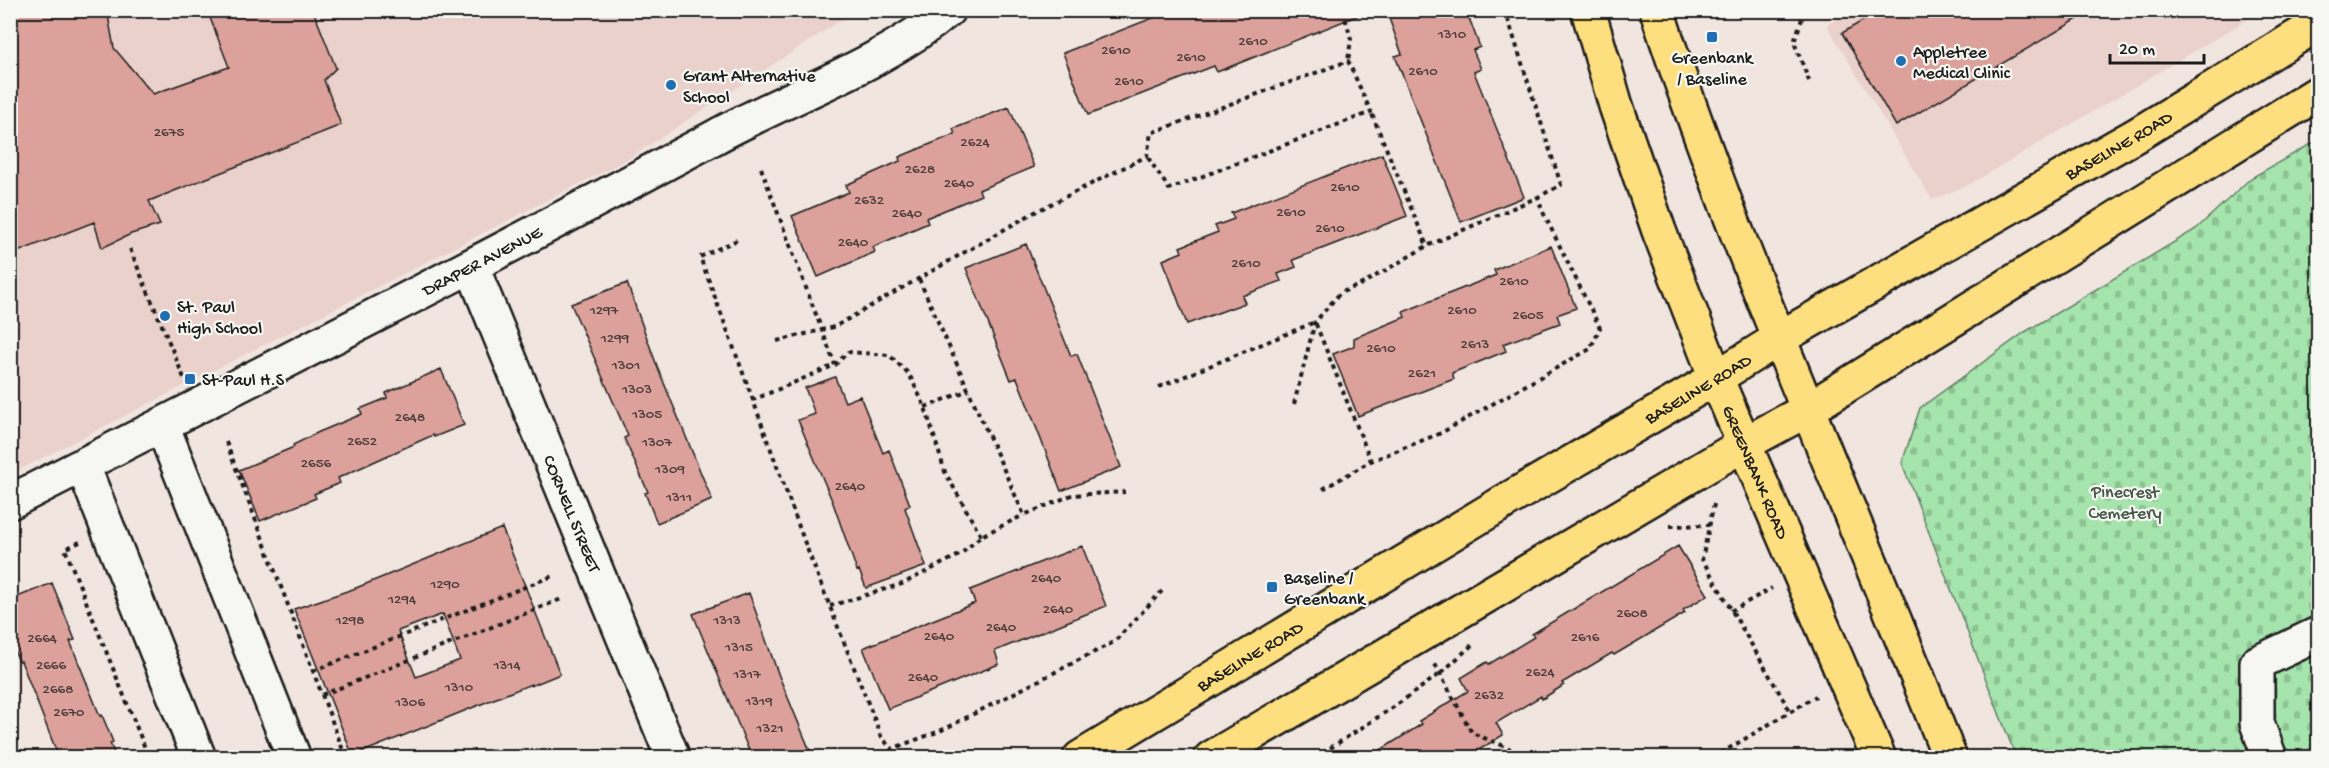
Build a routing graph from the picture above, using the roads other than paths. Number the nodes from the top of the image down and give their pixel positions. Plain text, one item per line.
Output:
1 (948, 10) edge
2 (1588, 10) edge
3 (1657, 10) edge
4 (2319, 24) edge
5 (2319, 93) edge
6 (472, 267) junction
7 (1778, 339) junction
8 (1716, 378) junction
9 (1807, 410) junction
10 (162, 425) junction
11 (1746, 443) junction
12 (83, 465) junction
13 (10, 502) edge
14 (2319, 634) edge
15 (199, 758) edge
16 (294, 758) edge
17 (673, 758) edge
18 (1080, 758) edge
19 (1211, 758) edge
20 (1879, 758) edge
21 (1950, 758) edge
22 (2270, 758) edge

1 - 6 street, DRAPER AVENUE
2 - 8 main road, GREENBANK ROAD
3 - 7 main road
4 - 7 main road, BASELINE ROAD
5 - 9 main road
6 - 10 street, DRAPER AVENUE
6 - 17 street, CORNELL STREET
7 - 8 main road, BASELINE ROAD
7 - 9 main road
8 - 11 main road, GREENBANK ROAD
8 - 18 main road, BASELINE ROAD
9 - 11 main road
9 - 21 main road
10 - 12 street, DRAPER AVENUE
10 - 16 street
11 - 19 main road
11 - 20 main road, GREENBANK ROAD
12 - 13 street, DRAPER AVENUE
12 - 15 street
14 - 22 street

